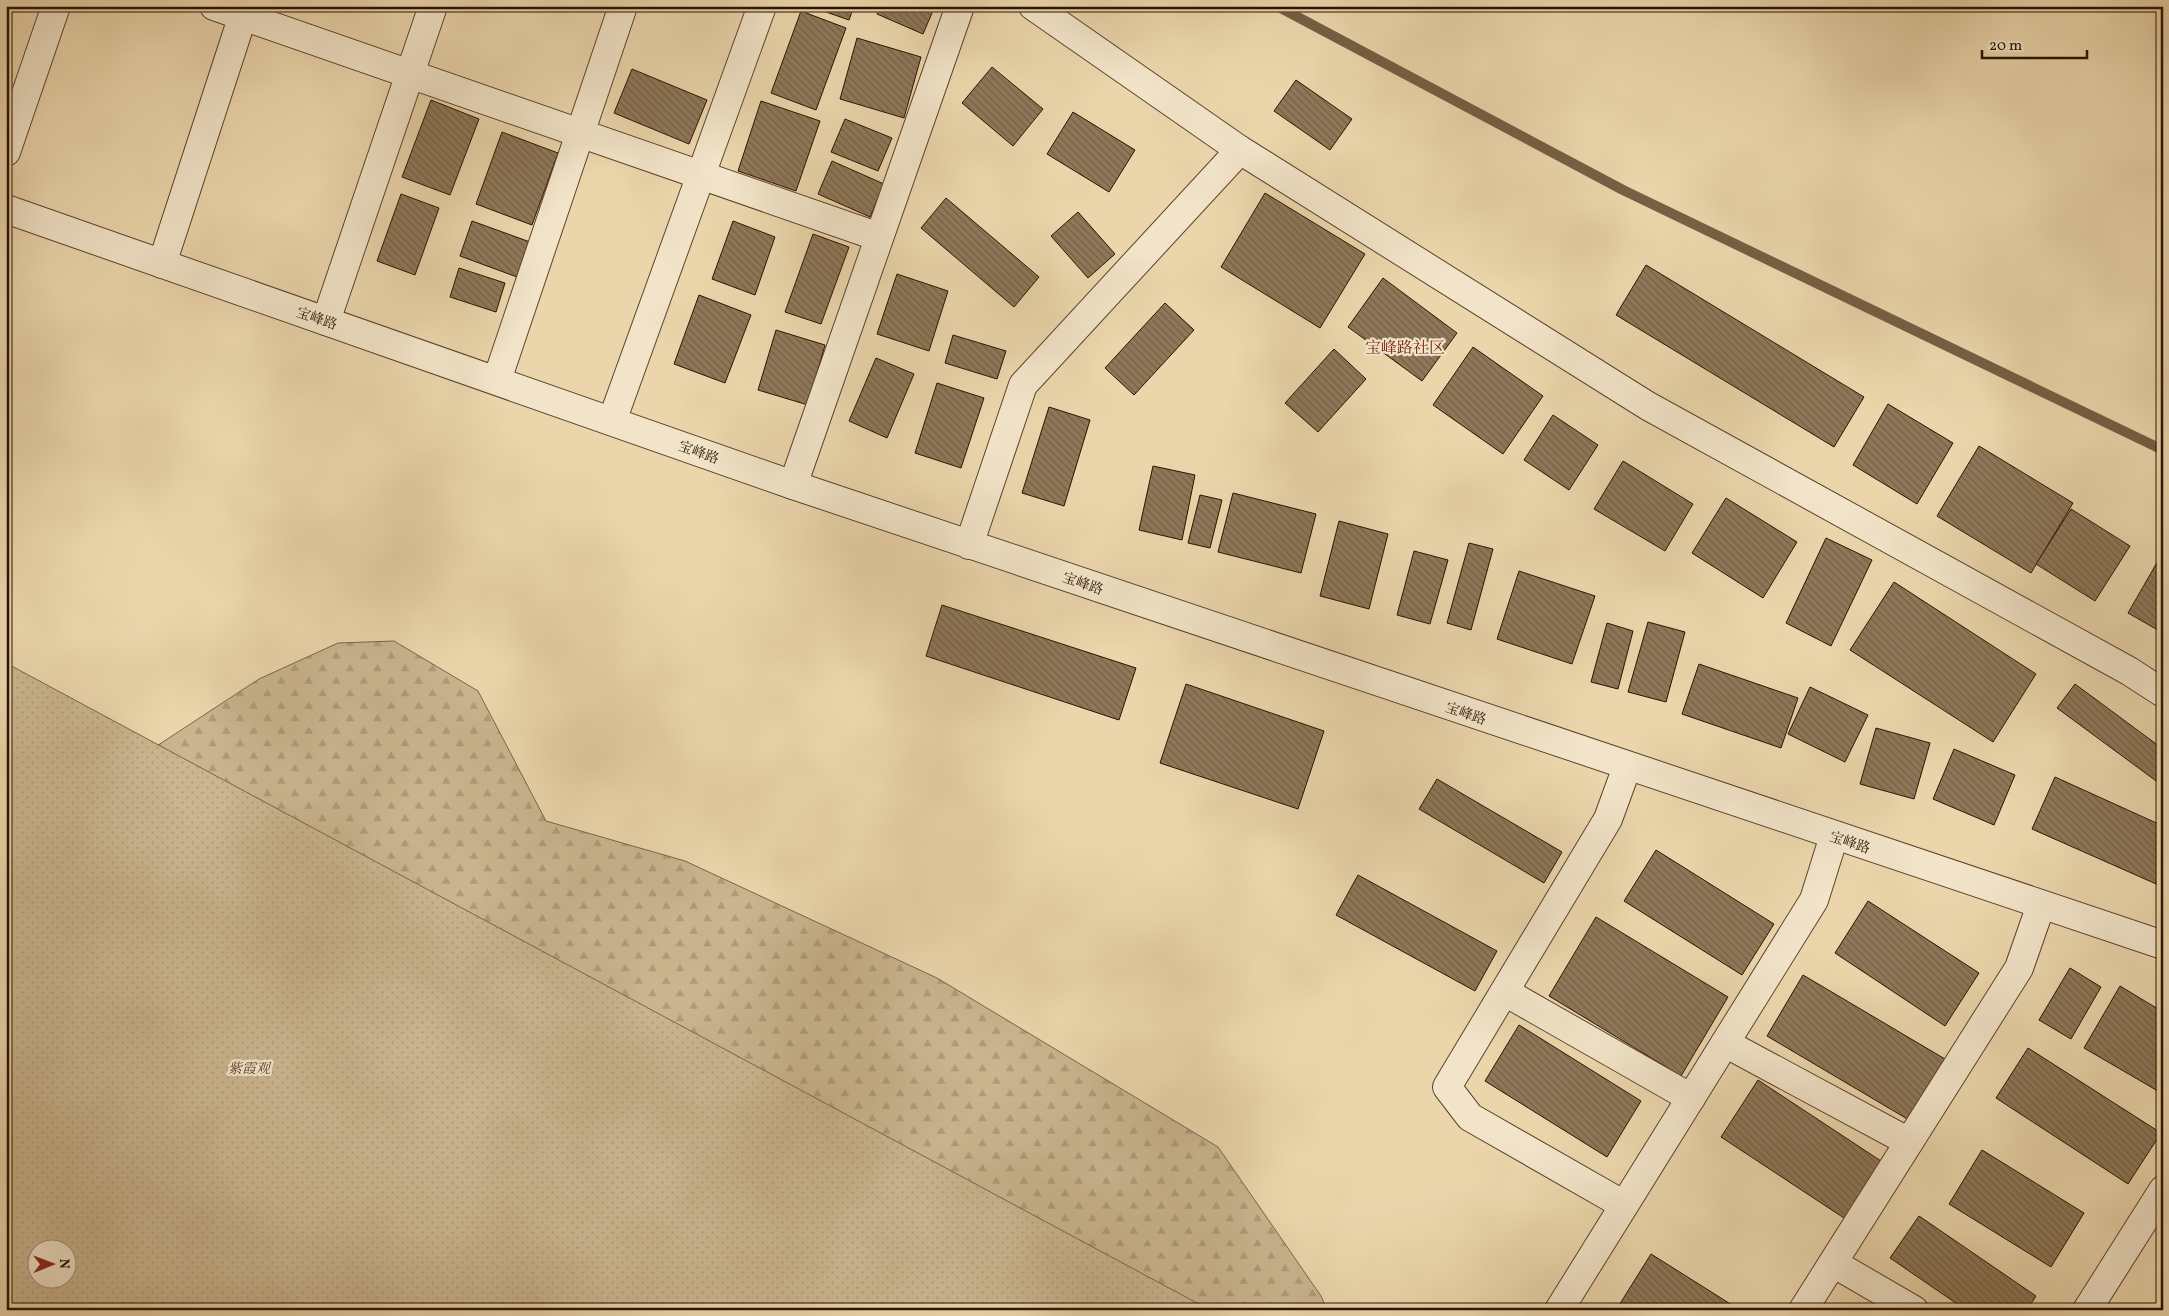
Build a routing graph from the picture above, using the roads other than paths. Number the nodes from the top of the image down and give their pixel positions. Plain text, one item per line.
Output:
1 (56, 6) edge
2 (214, 6) edge
3 (433, 6) edge
4 (623, 6) edge
5 (762, 6) edge
6 (960, 6) edge
7 (1033, 6) edge
8 (245, 11) edge
9 (410, 74) junction
10 (580, 133) junction
11 (1240, 150) junction
12 (6, 152) edge
13 (701, 176) junction
14 (6, 209) edge
15 (879, 237) junction
16 (162, 264) junction
17 (326, 321) junction
18 (497, 380) junction
19 (612, 421) junction
20 (793, 485) junction
21 (969, 545) junction
22 (2163, 693) edge
23 (1627, 767) junction
24 (1834, 836) junction
25 (2041, 905) junction
26 (2163, 946) edge
27 (1505, 992) junction
28 (1725, 1043) junction
29 (1691, 1098) junction
30 (1909, 1142) junction
31 (2163, 1190) edge
32 (1624, 1205) junction
33 (1833, 1263) junction
34 (1559, 1310) edge
35 (1803, 1310) edge
36 (1914, 1310) edge
37 (2087, 1310) edge

1 - 12 street
2 - 8 street
3 - 9 street
4 - 10 street
5 - 13 street
6 - 15 street
7 - 11 street
8 - 9 street
8 - 16 street
9 - 10 street
9 - 17 street
10 - 13 street
10 - 18 street
11 - 21 street
11 - 22 street
13 - 15 street
13 - 19 street
14 - 16 street, 宝峰路
15 - 20 street
16 - 17 street, 宝峰路
17 - 18 street, 宝峰路
18 - 19 street, 宝峰路
19 - 20 street, 宝峰路
20 - 21 street, 宝峰路
21 - 23 street, 宝峰路
23 - 24 street, 宝峰路
23 - 27 street
24 - 25 street, 宝峰路
24 - 28 street
25 - 26 street, 宝峰路
25 - 30 street
27 - 29 street
27 - 32 street
28 - 29 street
28 - 30 street
29 - 32 street
30 - 33 street
31 - 37 street
32 - 34 street
33 - 35 street
33 - 36 street

